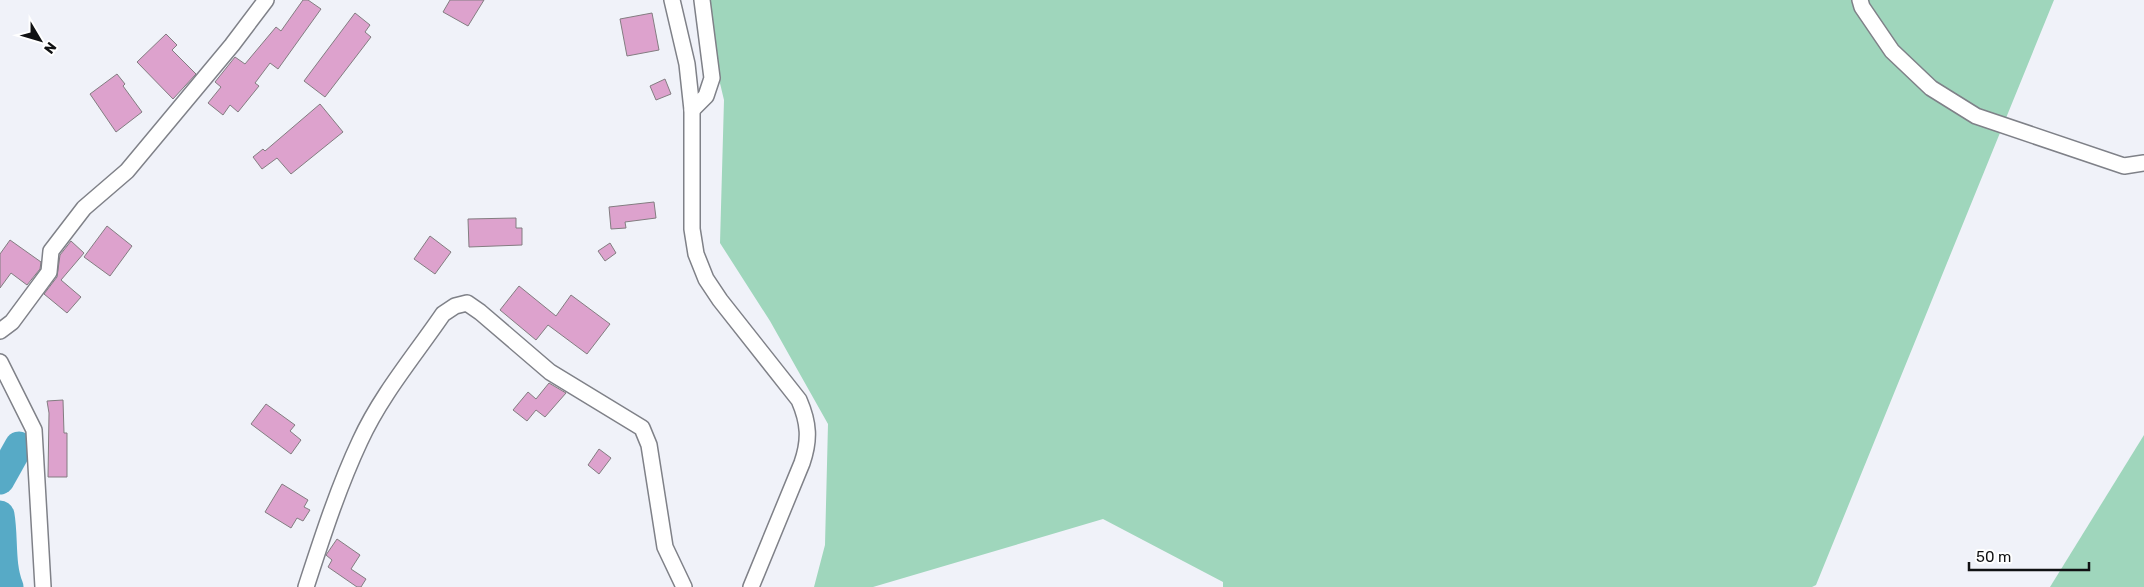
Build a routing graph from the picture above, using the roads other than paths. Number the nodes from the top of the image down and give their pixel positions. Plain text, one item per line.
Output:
1 (266, 0) edge
2 (672, 0) edge
3 (702, 0) edge
4 (1860, 0) edge
5 (692, 110) junction
6 (2144, 163) edge
7 (0, 332) edge
8 (0, 362) edge
9 (42, 587) edge
10 (306, 587) edge
11 (684, 587) edge
12 (752, 587) edge

1 - 7 street
2 - 5 street
3 - 5 street
4 - 6 street
5 - 12 street
8 - 9 street
10 - 11 street

